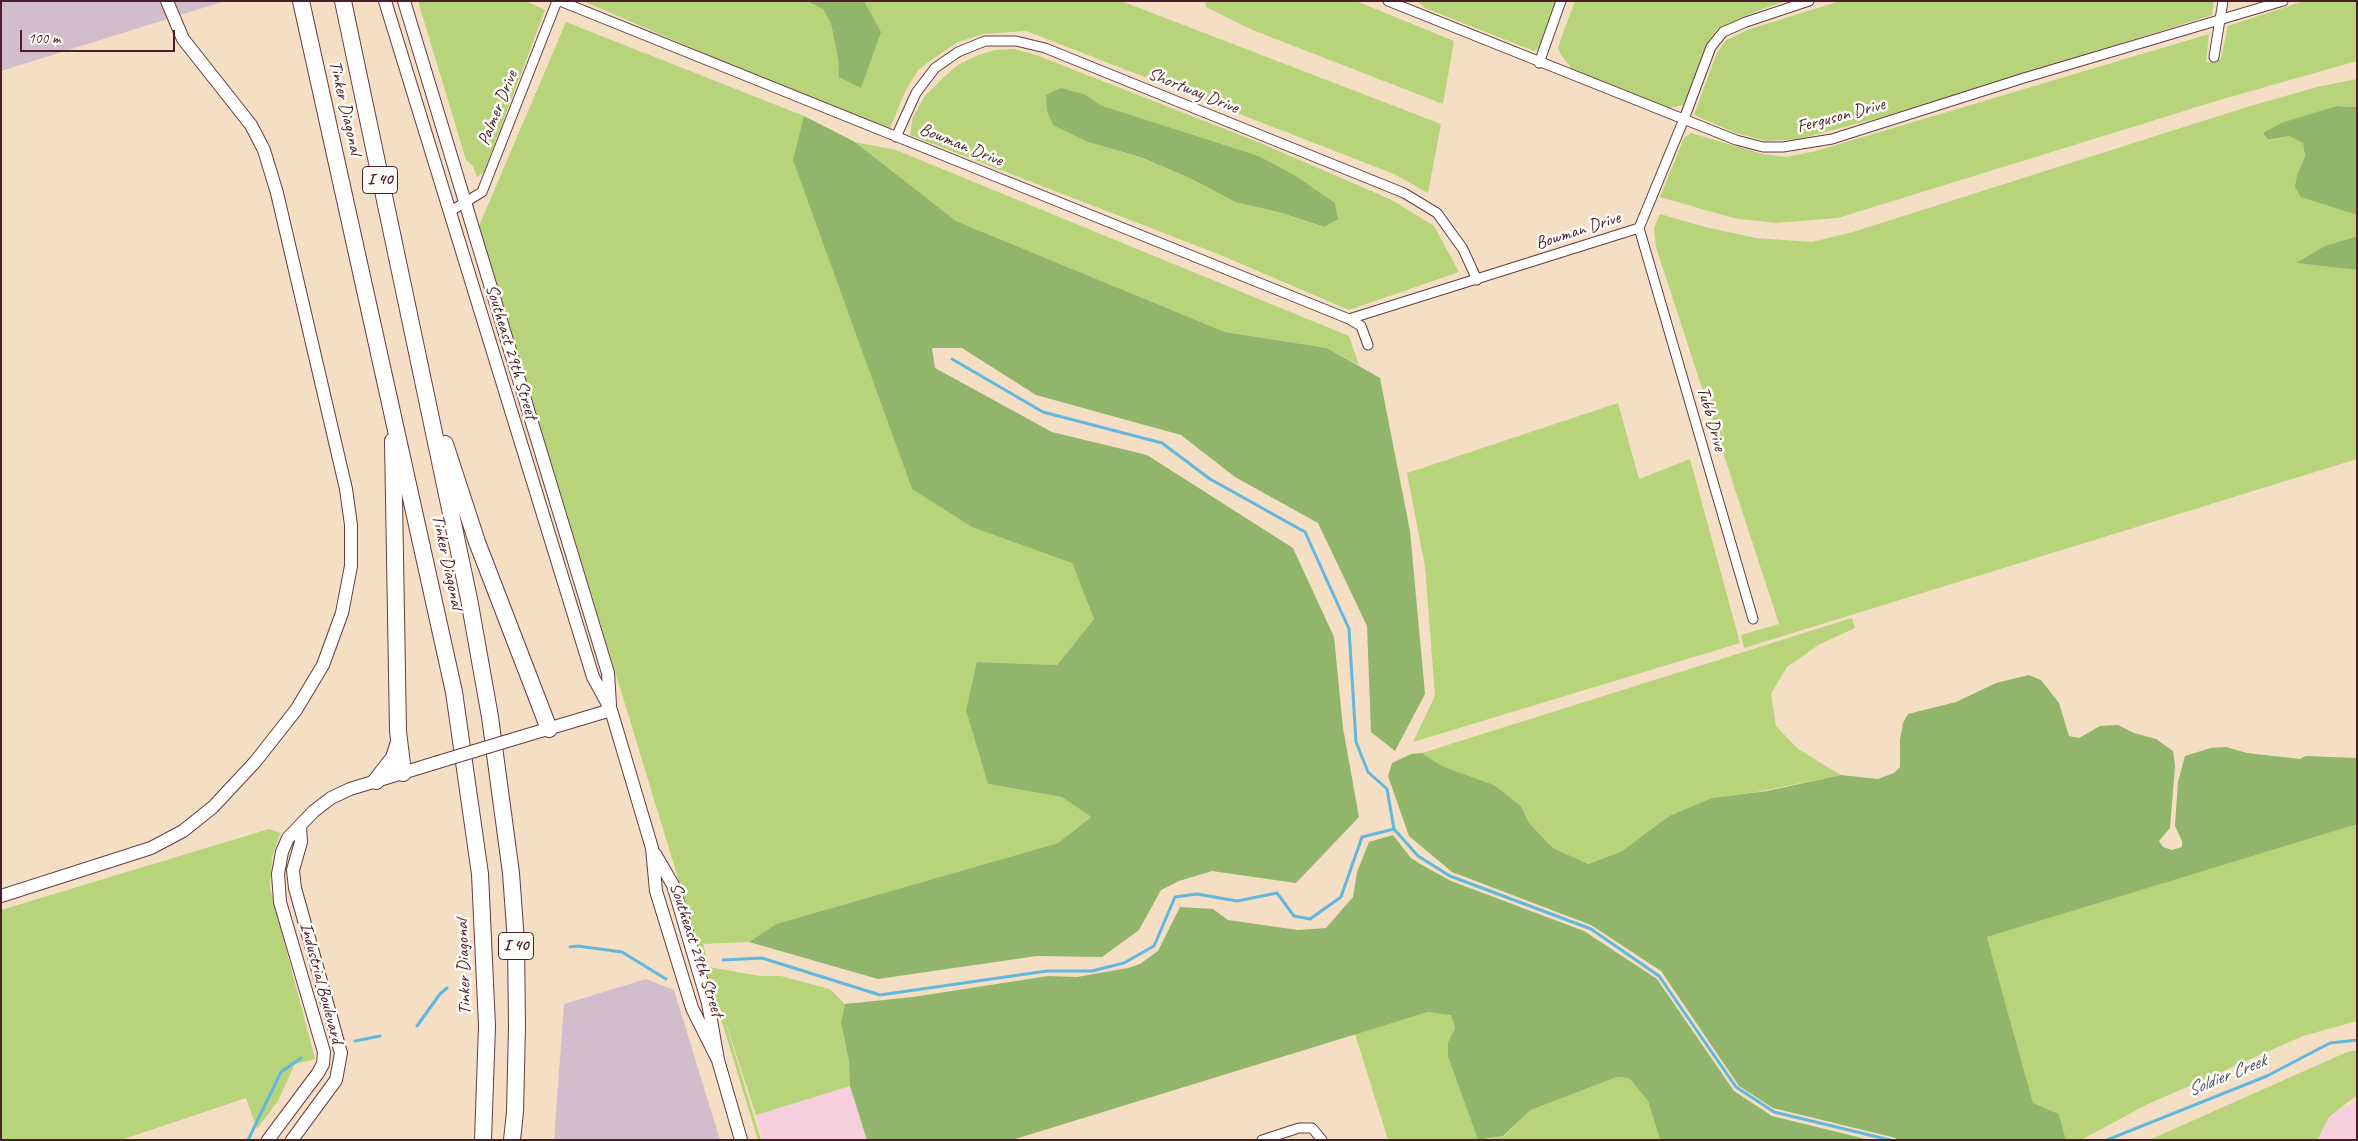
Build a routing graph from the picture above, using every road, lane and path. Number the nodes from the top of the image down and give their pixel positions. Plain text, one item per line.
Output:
1 (167, 1) edge
2 (301, 1) edge
3 (343, 1) edge
4 (385, 1) edge
5 (404, 1) edge
6 (559, 1) edge
7 (1388, 1) edge
8 (1562, 1) edge
9 (1809, 1) edge
10 (2223, 1) edge
11 (2283, 1) edge
12 (1399, 3) edge
13 (2219, 22) junction
14 (2214, 57) dead end
15 (1540, 63) junction
16 (1684, 119) junction
17 (896, 136) junction
18 (465, 203) junction
19 (449, 212) junction
20 (1639, 228) junction
21 (1477, 280) junction
22 (1349, 319) junction
23 (1368, 345) dead end
24 (417, 359) junction
25 (393, 414) junction
26 (1753, 619) dead end
27 (610, 710) junction
28 (549, 728) junction
29 (399, 743) junction
30 (403, 773) junction
31 (376, 781) junction
32 (300, 826) junction
33 (1, 896) edge
34 (317, 967) junction
35 (301, 972) junction
36 (268, 1140) edge
37 (292, 1140) edge
38 (483, 1140) edge
39 (514, 1140) edge
40 (741, 1140) edge
41 (1262, 1140) edge
42 (1322, 1140) edge

1 - 33 main road
2 - 25 highway, Tinker Diagonal / I 40
3 - 24 highway, Tinker Diagonal / I 40
4 - 19 main road, Southeast 29th Street
5 - 18 main road, Southeast 29th Street
6 - 17 street, Bowman Drive
6 - 18 street, Palmer Drive
7 - 12 street, Ferguson Drive
8 - 15 street
9 - 16 street, Bowman Drive
10 - 13 street
11 - 13 street, Ferguson Drive
12 - 15 street, Ferguson Drive
13 - 14 street
13 - 16 street, Ferguson Drive
15 - 16 street, Ferguson Drive
16 - 20 street, Bowman Drive
17 - 21 street, Shortway Drive
17 - 22 street, Bowman Drive
18 - 19 street, Palmer Drive
18 - 27 main road, Southeast 29th Street
19 - 27 main road, Southeast 29th Street
20 - 21 street, Bowman Drive
20 - 26 street, Tubb Drive
21 - 22 street, Bowman Drive
22 - 23 street, Bowman Drive
24 - 28 highway
24 - 39 highway, Tinker Diagonal / I 40
25 - 29 highway
25 - 38 highway, Tinker Diagonal / I 40
27 - 28 main road, Industrial Boulevard
27 - 40 main road, Southeast 29th Street
28 - 30 main road, Industrial Boulevard, bridge
29 - 30 highway
29 - 31 highway
30 - 31 main road, Industrial Boulevard
31 - 32 main road, Industrial Boulevard
32 - 34 main road, Industrial Boulevard
32 - 35 main road, Industrial Boulevard
34 - 35 main road
34 - 37 main road, Industrial Boulevard
35 - 36 main road, Industrial Boulevard
41 - 42 street

